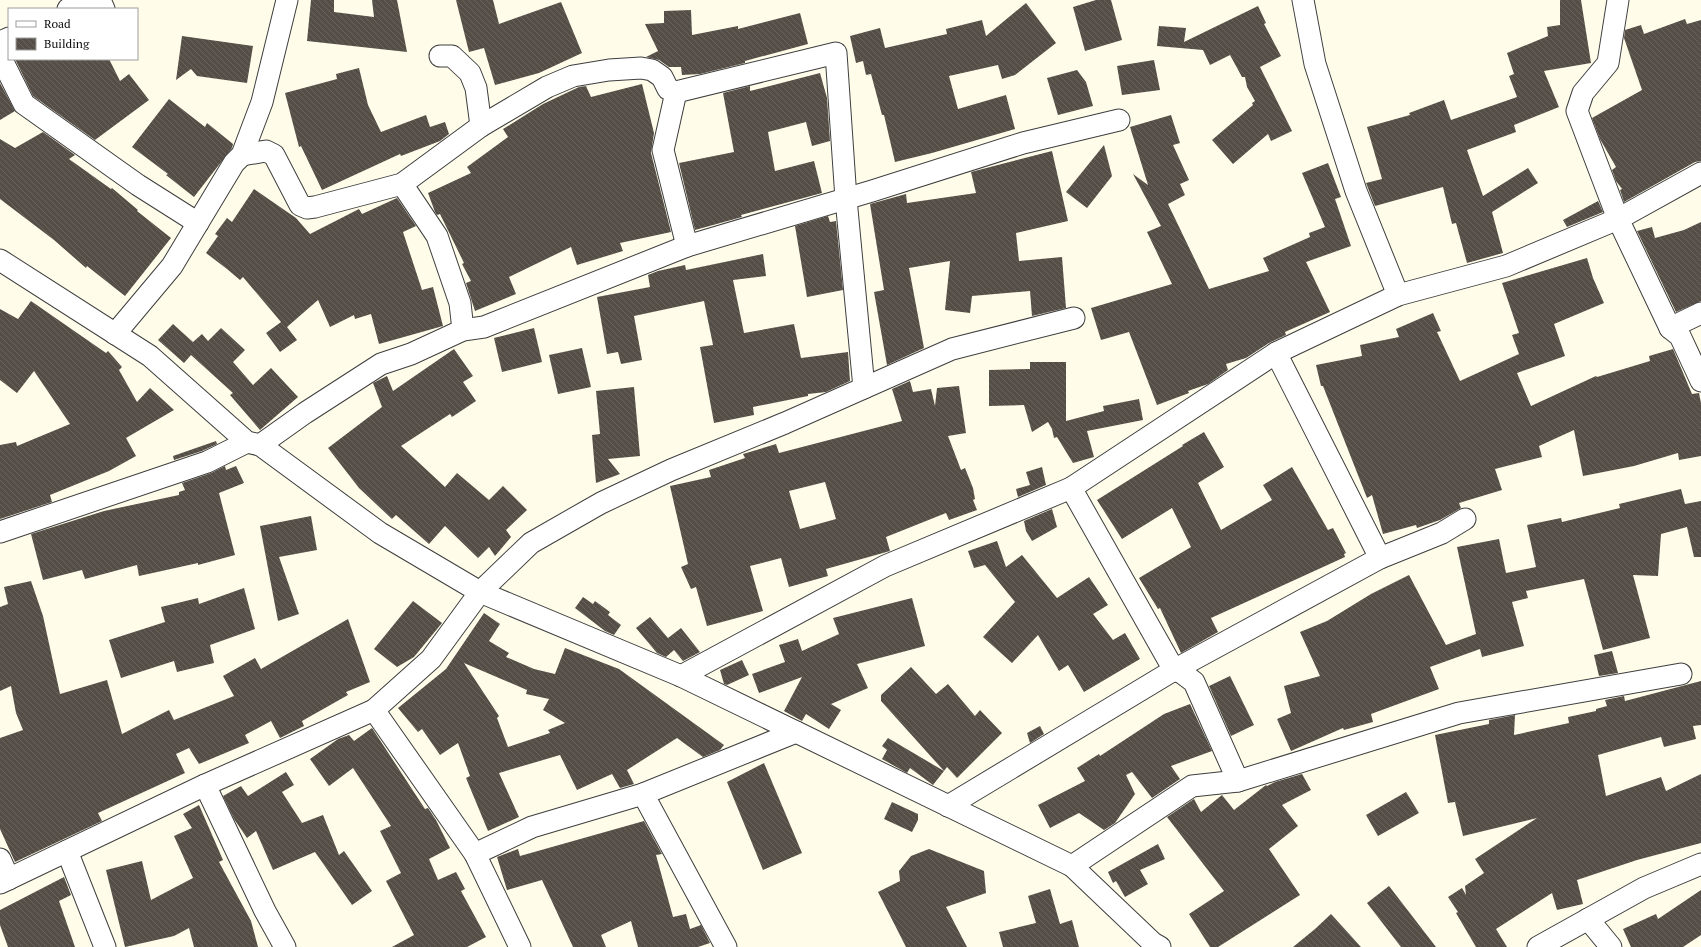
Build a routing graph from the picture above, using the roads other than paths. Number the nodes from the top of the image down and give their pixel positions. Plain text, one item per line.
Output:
1 (86, 0) edge
2 (287, 0) edge
3 (1303, 0) edge
4 (1618, 0) edge
5 (70, 8) edge
6 (0, 56) edge
7 (440, 56) dead end
8 (676, 92) junction
9 (1119, 120) dead end
10 (481, 126) junction
11 (242, 155) junction
12 (1701, 173) edge
13 (402, 184) junction
14 (846, 199) junction
15 (1618, 219) junction
16 (198, 223) junction
17 (687, 246) junction
18 (0, 260) edge
19 (1398, 295) junction
20 (1701, 313) edge
21 (1074, 318) dead end
22 (1670, 328) junction
23 (463, 330) junction
24 (115, 334) junction
25 (1276, 353) junction
26 (1701, 381) edge
27 (864, 388) junction
28 (254, 444) junction
29 (1071, 488) junction
30 (1464, 519) dead end
31 (0, 532) edge
32 (1380, 558) junction
33 (480, 592) junction
34 (1174, 670) junction
35 (1681, 674) dead end
36 (681, 676) junction
37 (374, 710) junction
38 (796, 732) junction
39 (1238, 781) junction
40 (205, 785) junction
41 (643, 794) junction
42 (948, 806) junction
43 (67, 852) junction
44 (475, 854) junction
45 (0, 859) edge
46 (1701, 864) edge
47 (1072, 866) junction
48 (4, 881) edge
49 (1588, 919) junction
50 (1154, 946) edge
51 (105, 947) edge
52 (284, 947) edge
53 (520, 947) edge
54 (726, 947) edge
55 (1538, 947) edge
56 (1612, 947) edge

1 - 5 street
2 - 11 street
3 - 19 street
4 - 15 street
6 - 16 street
7 - 10 street
8 - 10 street
8 - 14 street
8 - 17 street
9 - 14 street
10 - 13 street
11 - 13 street
11 - 16 street
12 - 15 street
13 - 23 street
14 - 17 street
14 - 27 street
15 - 19 street
15 - 22 street
16 - 24 street
17 - 23 street
18 - 24 street
19 - 25 street
20 - 22 street
21 - 27 street
22 - 26 street
23 - 28 street
24 - 28 street
25 - 29 street
25 - 32 street
27 - 33 street
28 - 31 street
28 - 33 street
29 - 34 street
29 - 36 street
30 - 32 street
32 - 34 street
33 - 36 street
33 - 37 street
34 - 39 street
34 - 42 street
35 - 39 street
36 - 38 street
37 - 40 street
37 - 44 street
38 - 41 street
38 - 42 street
39 - 47 street
40 - 43 street
40 - 52 street
41 - 44 street
41 - 54 street
42 - 47 street
43 - 48 street
43 - 51 street
44 - 53 street
45 - 48 street
46 - 49 street
47 - 50 street
49 - 55 street
49 - 56 street

